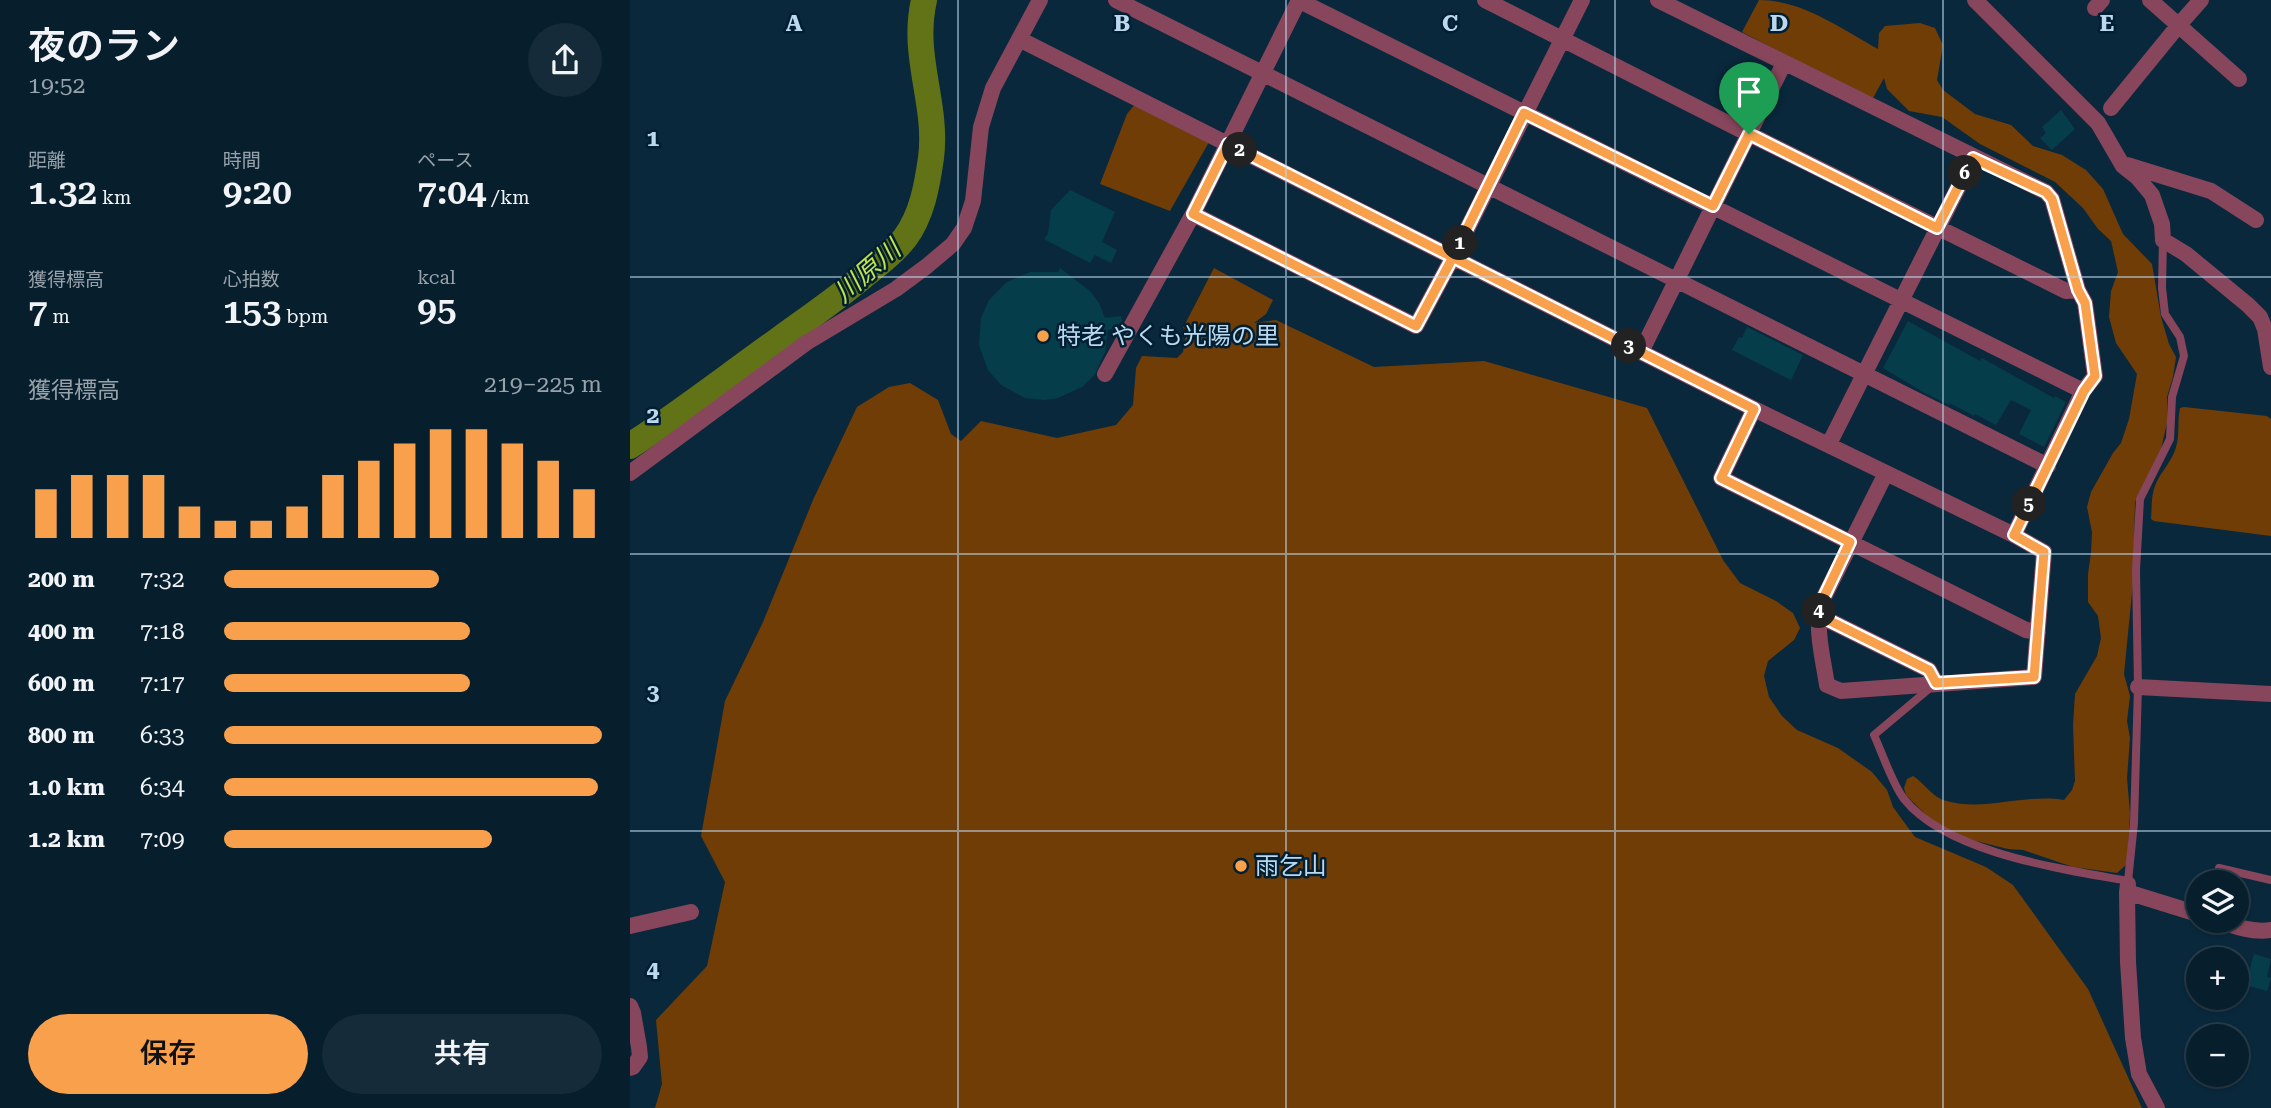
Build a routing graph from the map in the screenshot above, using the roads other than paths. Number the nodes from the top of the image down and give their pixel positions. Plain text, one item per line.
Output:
1 (1040, 0) edge
2 (1116, 0) edge
3 (1298, 0) edge
4 (1485, 0) edge
5 (1582, 0) edge
6 (1658, 0) edge
7 (1975, 0) edge
8 (2150, 0) edge
9 (2202, 0) edge
10 (2178, 26) junction
11 (1562, 38) junction
12 (1019, 39) junction
13 (1784, 63) junction
14 (1263, 74) junction
15 (2239, 79) dead end
16 (2111, 108) dead end
17 (1524, 113) junction
18 (1749, 134) junction
19 (1228, 144) junction
20 (1973, 158) junction
21 (2121, 163) junction
22 (1489, 186) junction
23 (1713, 206) junction
24 (1193, 214) junction
25 (2256, 220) dead end
26 (1937, 228) junction
27 (2163, 240) junction
28 (1453, 257) junction
29 (1677, 280) junction
30 (2078, 290) junction
31 (1900, 301) junction
32 (1640, 352) junction
33 (2271, 367) edge
34 (1105, 374) dead end
35 (1864, 374) junction
36 (2084, 391) junction
37 (1754, 409) junction
38 (1829, 444) junction
39 (2048, 466) junction
40 (630, 473) edge
41 (1886, 473) junction
42 (2014, 535) junction
43 (1850, 542) junction
44 (1818, 615) junction
45 (2038, 632) junction
46 (1936, 683) junction
47 (2138, 687) junction
48 (2271, 694) edge
49 (2219, 868) dead end
50 (2271, 880) edge
51 (2128, 887) junction
52 (2186, 909) edge
53 (691, 912) dead end
54 (630, 926) edge
55 (2249, 928) edge
56 (2271, 930) edge
57 (630, 1006) edge
58 (630, 1068) edge
59 (2157, 1108) edge

1 - 12 street
2 - 14 street
3 - 14 street
3 - 17 street
4 - 11 street
5 - 11 street
6 - 13 street
7 - 21 street
8 - 10 street
9 - 10 street
10 - 15 street
10 - 16 street
11 - 17 street
11 - 18 street
12 - 19 street
12 - 40 street
13 - 18 street
13 - 20 street
14 - 19 street
14 - 22 street
17 - 22 street
17 - 23 street
18 - 23 street
18 - 26 street
19 - 24 street
19 - 28 street
20 - 26 street
20 - 30 street
21 - 25 street
21 - 27 street
22 - 28 street
22 - 29 street
23 - 29 street
23 - 31 street
24 - 28 street
24 - 34 street
26 - 30 street
26 - 31 street
27 - 33 street
27 - 47 lane
28 - 32 street
29 - 32 street
29 - 35 street
30 - 36 street
31 - 35 street
31 - 36 street
32 - 37 street
35 - 38 street
35 - 39 street
36 - 39 street
37 - 38 street
37 - 43 street
38 - 41 street
39 - 42 street
41 - 42 street
41 - 43 street
42 - 45 street
43 - 44 street
43 - 45 street
44 - 46 street
44 - 46 street
45 - 46 street
46 - 51 lane
47 - 48 street
47 - 51 lane
49 - 50 lane
51 - 52 street
51 - 59 street
53 - 54 street
55 - 56 street
57 - 58 street

